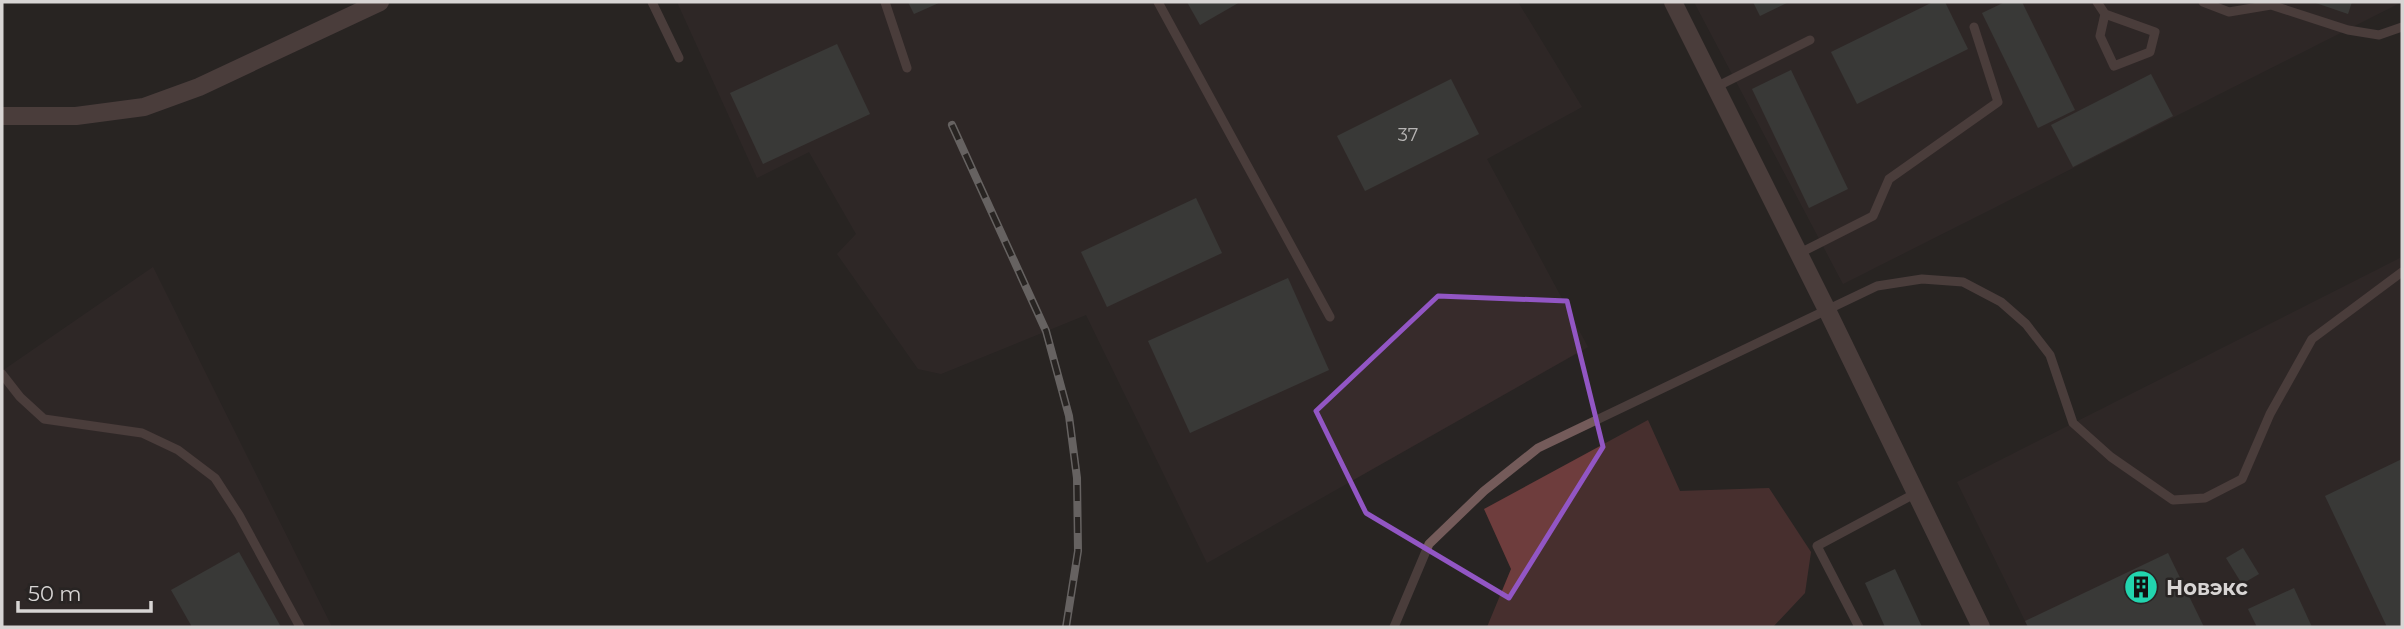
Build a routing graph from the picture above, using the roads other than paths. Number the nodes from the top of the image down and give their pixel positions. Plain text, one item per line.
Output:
1 (380, 2) edge
2 (652, 2) edge
3 (885, 2) edge
4 (1158, 2) edge
5 (1672, 2) edge
6 (2097, 2) edge
7 (2203, 2) edge
8 (2105, 14) junction
9 (1973, 27) dead end
10 (2402, 27) edge
11 (1810, 40) dead end
12 (679, 58) dead end
13 (907, 68) dead end
14 (1716, 87) junction
15 (2, 116) edge
16 (1798, 254) junction
17 (2402, 272) edge
18 (1827, 310) junction
19 (1330, 317) dead end
20 (2, 374) edge
21 (1916, 494) junction
22 (300, 627) edge
23 (1394, 627) edge
24 (1859, 627) edge
25 (1981, 627) edge

1 - 15 street
2 - 12 lane
3 - 13 lane
4 - 19 lane
5 - 14 street
6 - 8 lane
7 - 10 lane
8 - 8 lane
9 - 16 lane
11 - 14 lane
14 - 16 street
16 - 18 street
17 - 18 lane
18 - 21 street
18 - 23 lane
20 - 22 lane
21 - 24 lane
21 - 25 street

